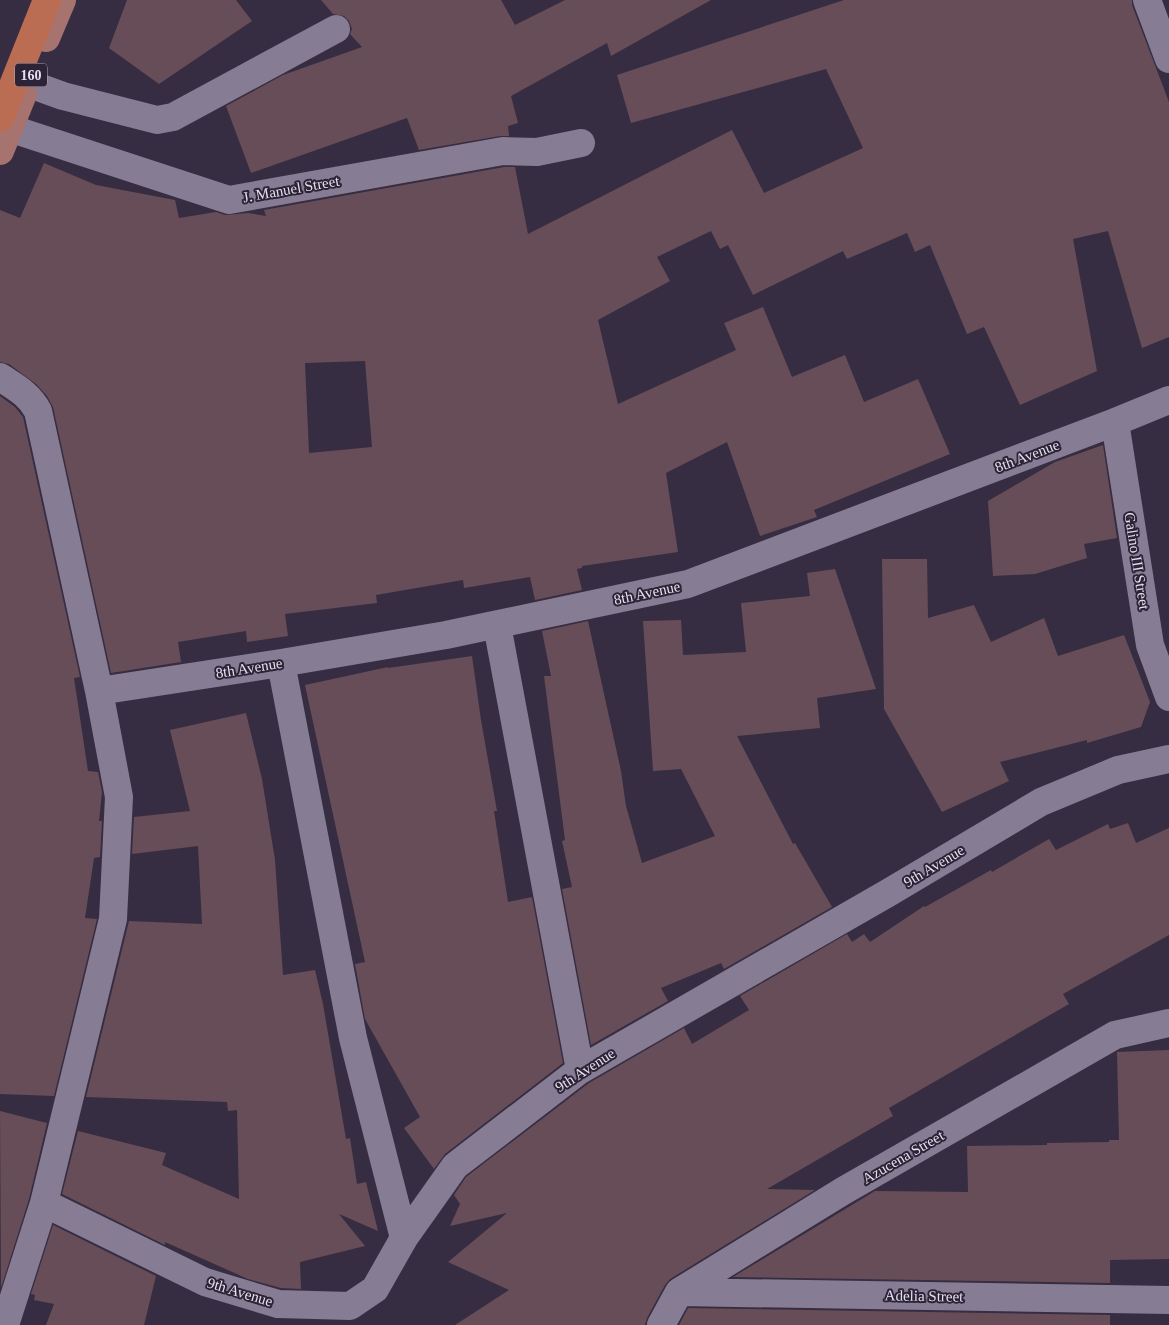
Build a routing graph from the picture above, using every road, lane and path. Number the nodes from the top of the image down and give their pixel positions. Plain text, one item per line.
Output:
1 (47, 0) edge
2 (62, 0) edge
3 (1147, 0) edge
4 (336, 29) dead end
5 (1169, 59) edge
6 (27, 83) junction
7 (3, 133) edge
8 (581, 142) dead end
9 (0, 377) edge
10 (1169, 400) edge
11 (1115, 422) junction
12 (497, 625) junction
13 (281, 663) junction
14 (99, 691) junction
15 (1169, 697) edge
16 (1169, 759) edge
17 (1169, 1023) edge
18 (580, 1070) junction
19 (44, 1203) junction
20 (404, 1238) junction
21 (679, 1292) junction
22 (1169, 1300) edge
23 (5, 1325) edge
24 (661, 1325) edge

1 - 7 highway
2 - 6 main road, 160
3 - 5 street
4 - 6 street
6 - 7 main road, 160
7 - 8 street, J. Manuel Street
9 - 14 street
10 - 11 street, 8th Avenue
11 - 12 street, 8th Avenue
11 - 15 street, Galino III Street
12 - 13 street, 8th Avenue
12 - 18 street
13 - 14 street, 8th Avenue
13 - 20 street
14 - 19 street
16 - 18 street, 9th Avenue
17 - 21 street, Azucena Street
18 - 20 street, 9th Avenue
19 - 20 street, 9th Avenue
19 - 23 street
21 - 22 street, Adelia Street
21 - 24 street, Azucena Street

